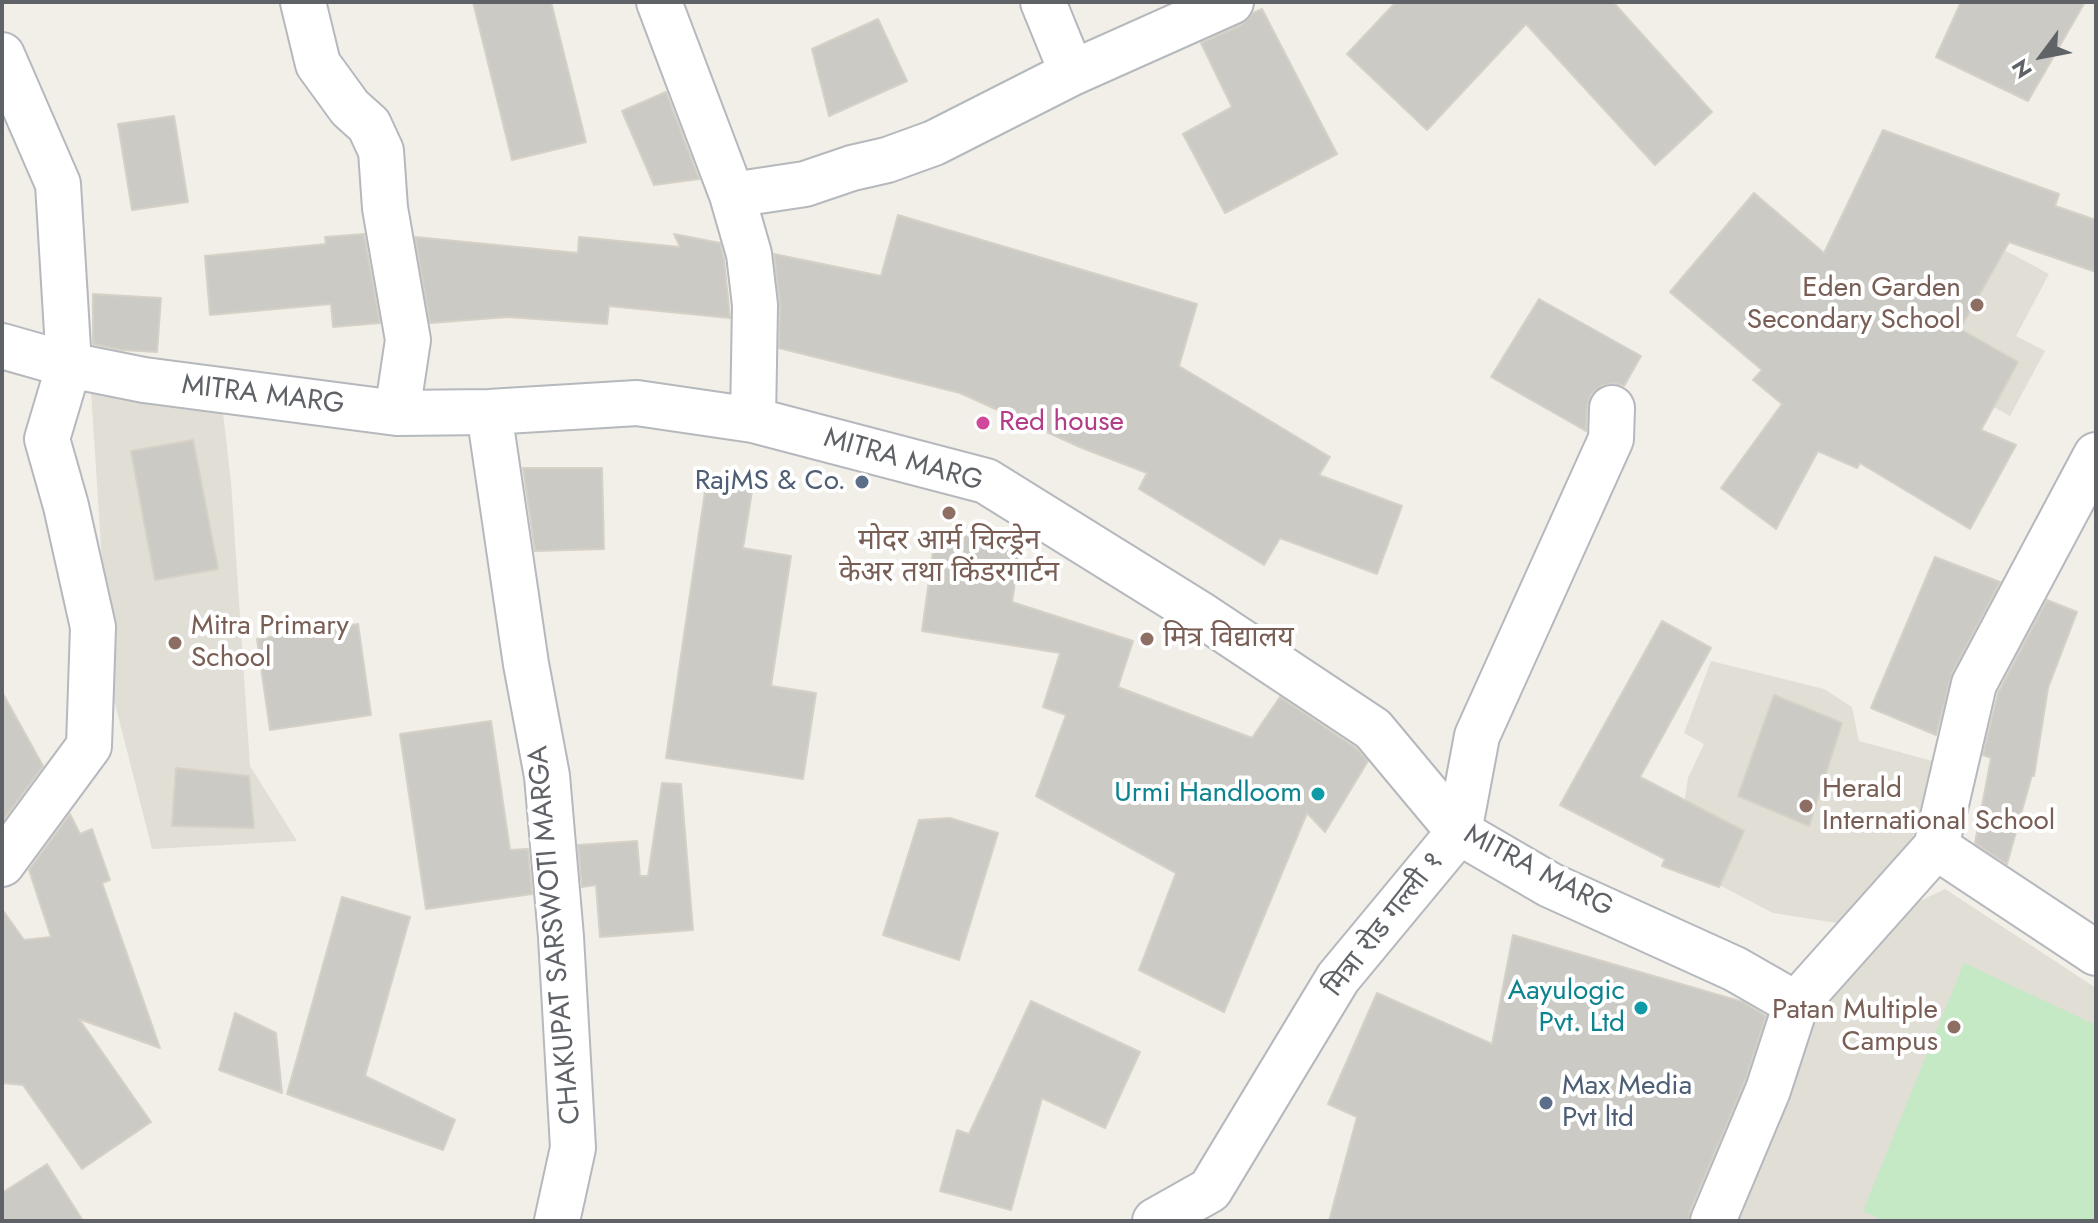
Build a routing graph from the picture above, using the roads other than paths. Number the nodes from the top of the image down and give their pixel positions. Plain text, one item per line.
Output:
1 (303, 2) edge
2 (659, 2) edge
3 (1043, 2) edge
4 (1231, 2) edge
5 (2, 55) edge
6 (1072, 73) junction
7 (732, 195) junction
8 (2, 346) edge
9 (69, 365) junction
10 (1612, 408) dead end
11 (489, 412) junction
12 (397, 413) junction
13 (753, 420) junction
14 (2096, 455) edge
15 (1459, 832) junction
16 (1936, 847) junction
17 (2, 864) edge
18 (2096, 953) edge
19 (1796, 1004) junction
20 (557, 1221) edge
21 (1155, 1221) edge
22 (1713, 1221) edge

1 - 12 street
2 - 7 street
3 - 6 street
4 - 6 street
5 - 9 street
6 - 7 street
7 - 13 street
8 - 9 street, MITRA MARG
9 - 12 street, MITRA MARG
9 - 17 street
10 - 15 street, मित्रा रोड गल्ली १
11 - 12 street, MITRA MARG
11 - 13 street, MITRA MARG
11 - 20 street, CHAKUPAT SARSWOTI MARGA
13 - 15 street, MITRA MARG
14 - 16 street
15 - 19 street, MITRA MARG
15 - 21 street, मित्रा रोड गल्ली १
16 - 18 street
16 - 19 street
19 - 22 street

